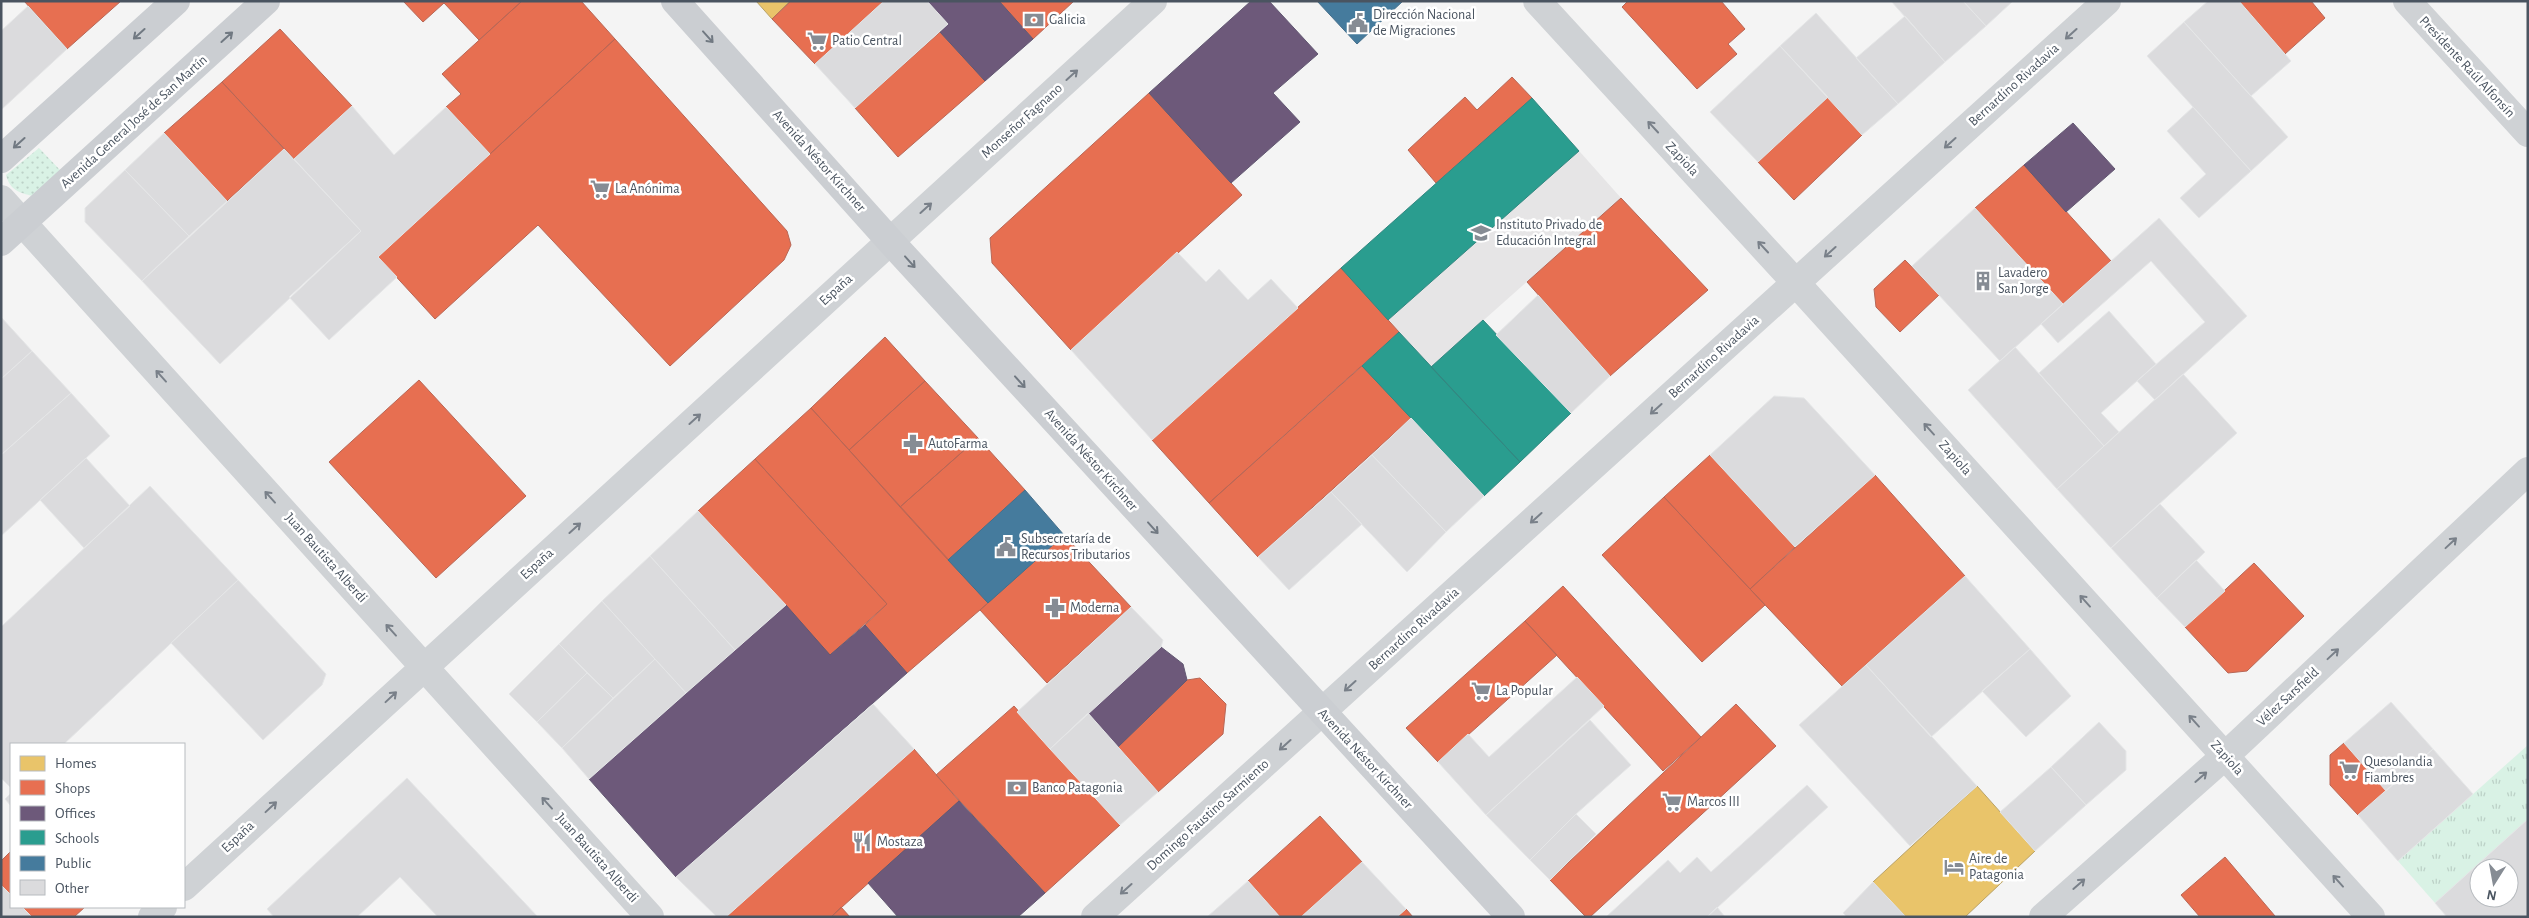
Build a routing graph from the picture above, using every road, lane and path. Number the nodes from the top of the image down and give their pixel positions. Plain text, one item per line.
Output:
1 (176, 1) edge
2 (266, 1) edge
3 (675, 1) edge
4 (1153, 1) edge
5 (1537, 1) edge
6 (2107, 1) edge
7 (2406, 1) edge
8 (2528, 133) edge
9 (1, 159) edge
10 (1, 199) edge
11 (23, 223) junction
12 (890, 241) junction
13 (1, 242) edge
14 (1796, 283) junction
15 (2528, 471) edge
16 (424, 667) junction
17 (1321, 712) junction
18 (2225, 756) junction
19 (185, 886) edge
20 (162, 908) edge
21 (152, 917) edge
22 (650, 917) edge
23 (1095, 917) edge
24 (1511, 917) edge
25 (2043, 917) edge
26 (2371, 917) edge

1 -> 9 main road
11 -> 2 main road, Avenida General José de San Martín
3 -> 12 main road, Avenida Néstor Kirchner
12 -> 4 street, Monseñor Fagnano
14 -> 5 street, Zapiola
6 -> 14 street, Bernardino Rivadavia
7 - 8 street, Presidente Raúl Alfonsín
10 - 11 street, Juan Bautista Alberdi
11 - 13 main road, Avenida General José de San Martín
16 -> 11 street, Juan Bautista Alberdi
16 -> 12 street, España
12 -> 17 main road, Avenida Néstor Kirchner
14 -> 17 street, Bernardino Rivadavia
18 -> 14 street, Zapiola
18 -> 15 street, Vélez Sarsfield
19 -> 16 street, España
22 -> 16 street, Juan Bautista Alberdi
17 -> 23 street, Domingo Faustino Sarmiento
17 - 24 main road, Avenida Néstor Kirchner
25 -> 18 street, Vélez Sarsfield
26 -> 18 street, Zapiola
20 - 21 street

